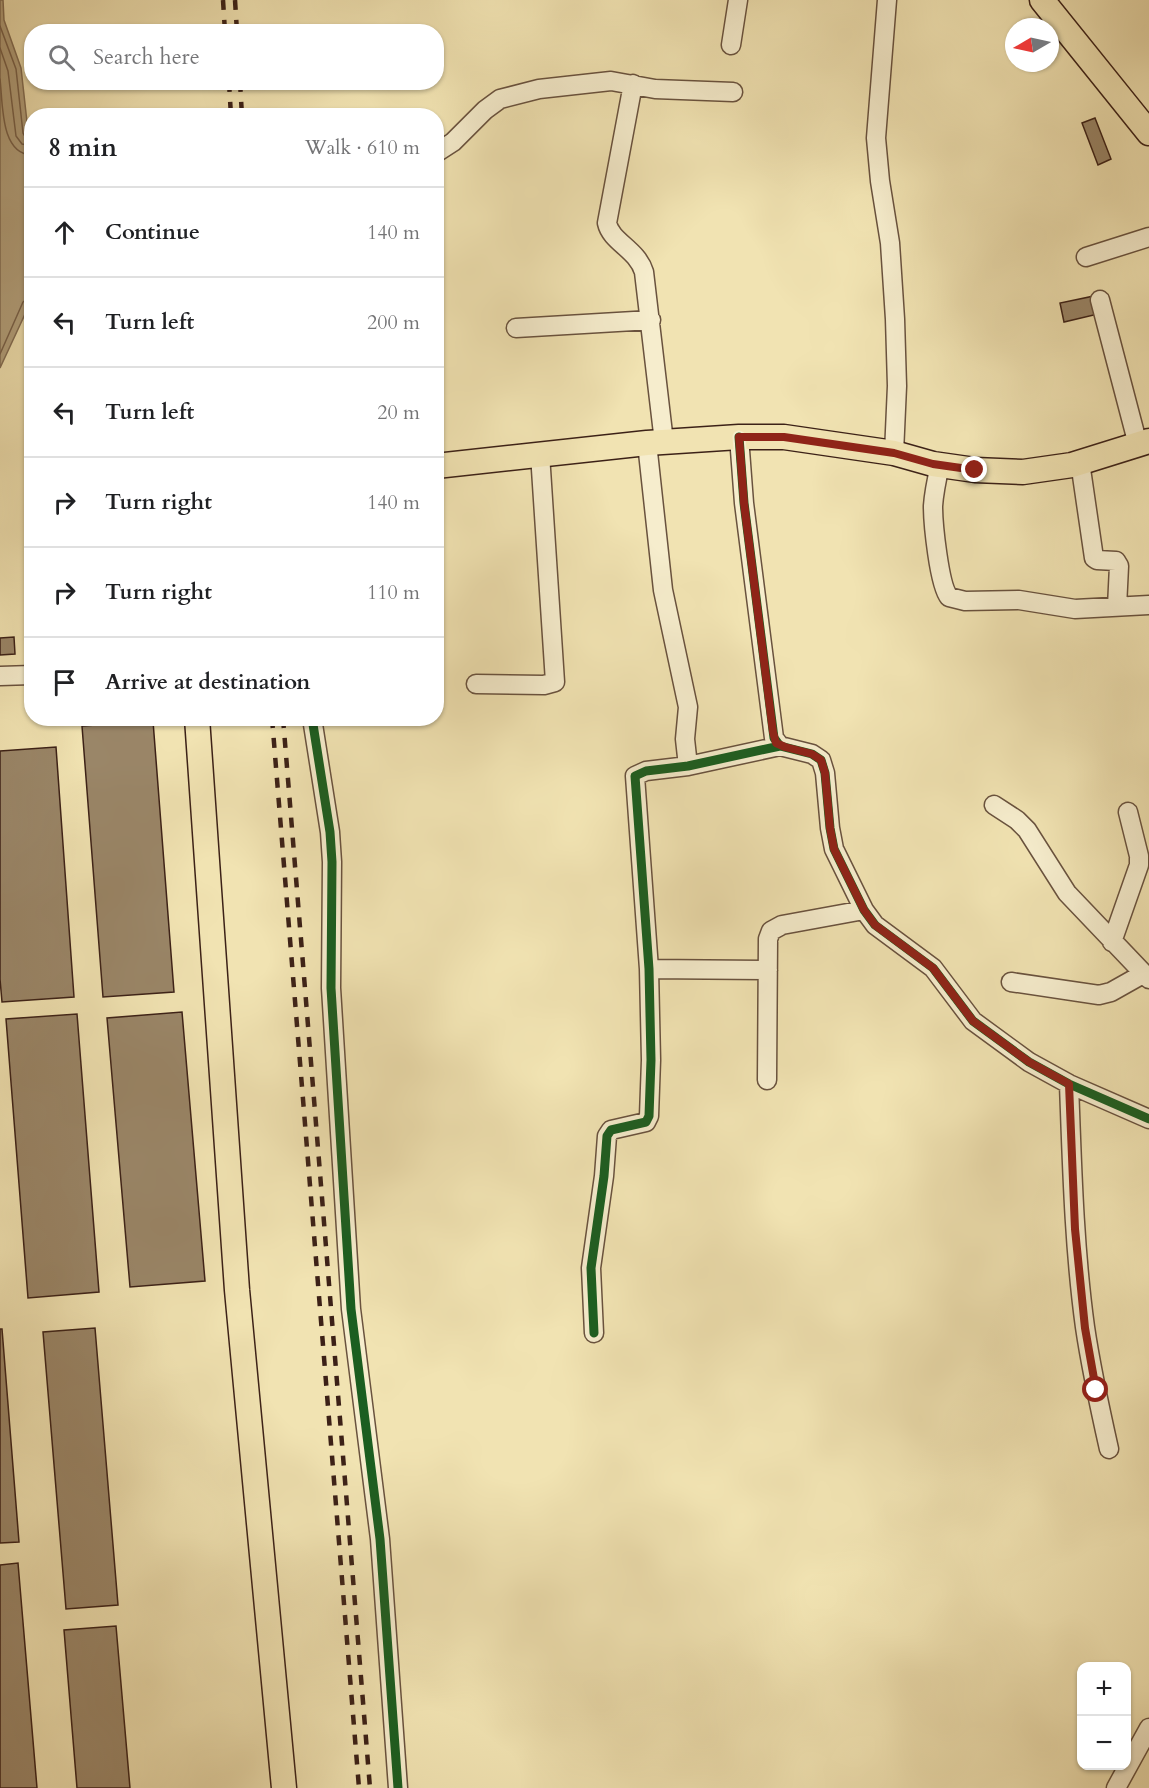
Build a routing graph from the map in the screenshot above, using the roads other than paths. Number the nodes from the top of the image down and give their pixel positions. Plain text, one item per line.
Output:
1 (738, 0) edge
2 (887, 0) edge
3 (1042, 0) edge
4 (731, 45) dead end
5 (633, 84) junction
6 (733, 92) dead end
7 (1149, 133) edge
8 (444, 148) edge
9 (1149, 237) edge
10 (1086, 257) dead end
11 (1100, 300) dead end
12 (651, 320) junction
13 (516, 328) dead end
14 (739, 437) junction
15 (655, 443) junction
16 (1143, 443) edge
17 (894, 453) junction
18 (540, 454) junction
19 (1080, 462) junction
20 (444, 465) edge
21 (940, 465) junction
22 (1149, 605) edge
23 (1117, 607) junction
24 (24, 675) edge
25 (0, 676) edge
26 (476, 684) dead end
27 (198, 726) edge
28 (313, 726) edge
29 (780, 746) junction
30 (688, 766) junction
31 (994, 805) dead end
32 (1128, 812) dead end
33 (864, 910) junction
34 (1112, 942) junction
35 (649, 969) junction
36 (768, 970) junction
37 (1146, 976) edge
38 (1011, 982) dead end
39 (767, 1080) dead end
40 (1069, 1084) junction
41 (1149, 1119) edge
42 (594, 1333) dead end
43 (1109, 1449) dead end
44 (1149, 1728) edge
45 (284, 1788) edge
46 (398, 1788) edge
47 (1116, 1788) edge

1 - 4 street
2 - 17 street
3 - 7 main road
5 - 6 street
5 - 8 street
5 - 12 street
9 - 10 street
11 - 16 street
12 - 13 street
12 - 15 street
14 - 15 main road
14 - 17 main road
14 - 29 street
15 - 18 main road
15 - 30 street
16 - 19 main road
17 - 21 main road
18 - 20 main road
18 - 26 street
19 - 21 main road
19 - 23 street
21 - 23 street
22 - 23 street
24 - 25 street
27 - 45 main road
28 - 46 street
29 - 30 street
29 - 33 street
30 - 35 street
31 - 34 street
32 - 34 street
33 - 36 street
33 - 40 street
34 - 37 street
35 - 36 street
35 - 42 street
36 - 39 street
37 - 38 street
40 - 41 street
40 - 43 street
44 - 47 street

